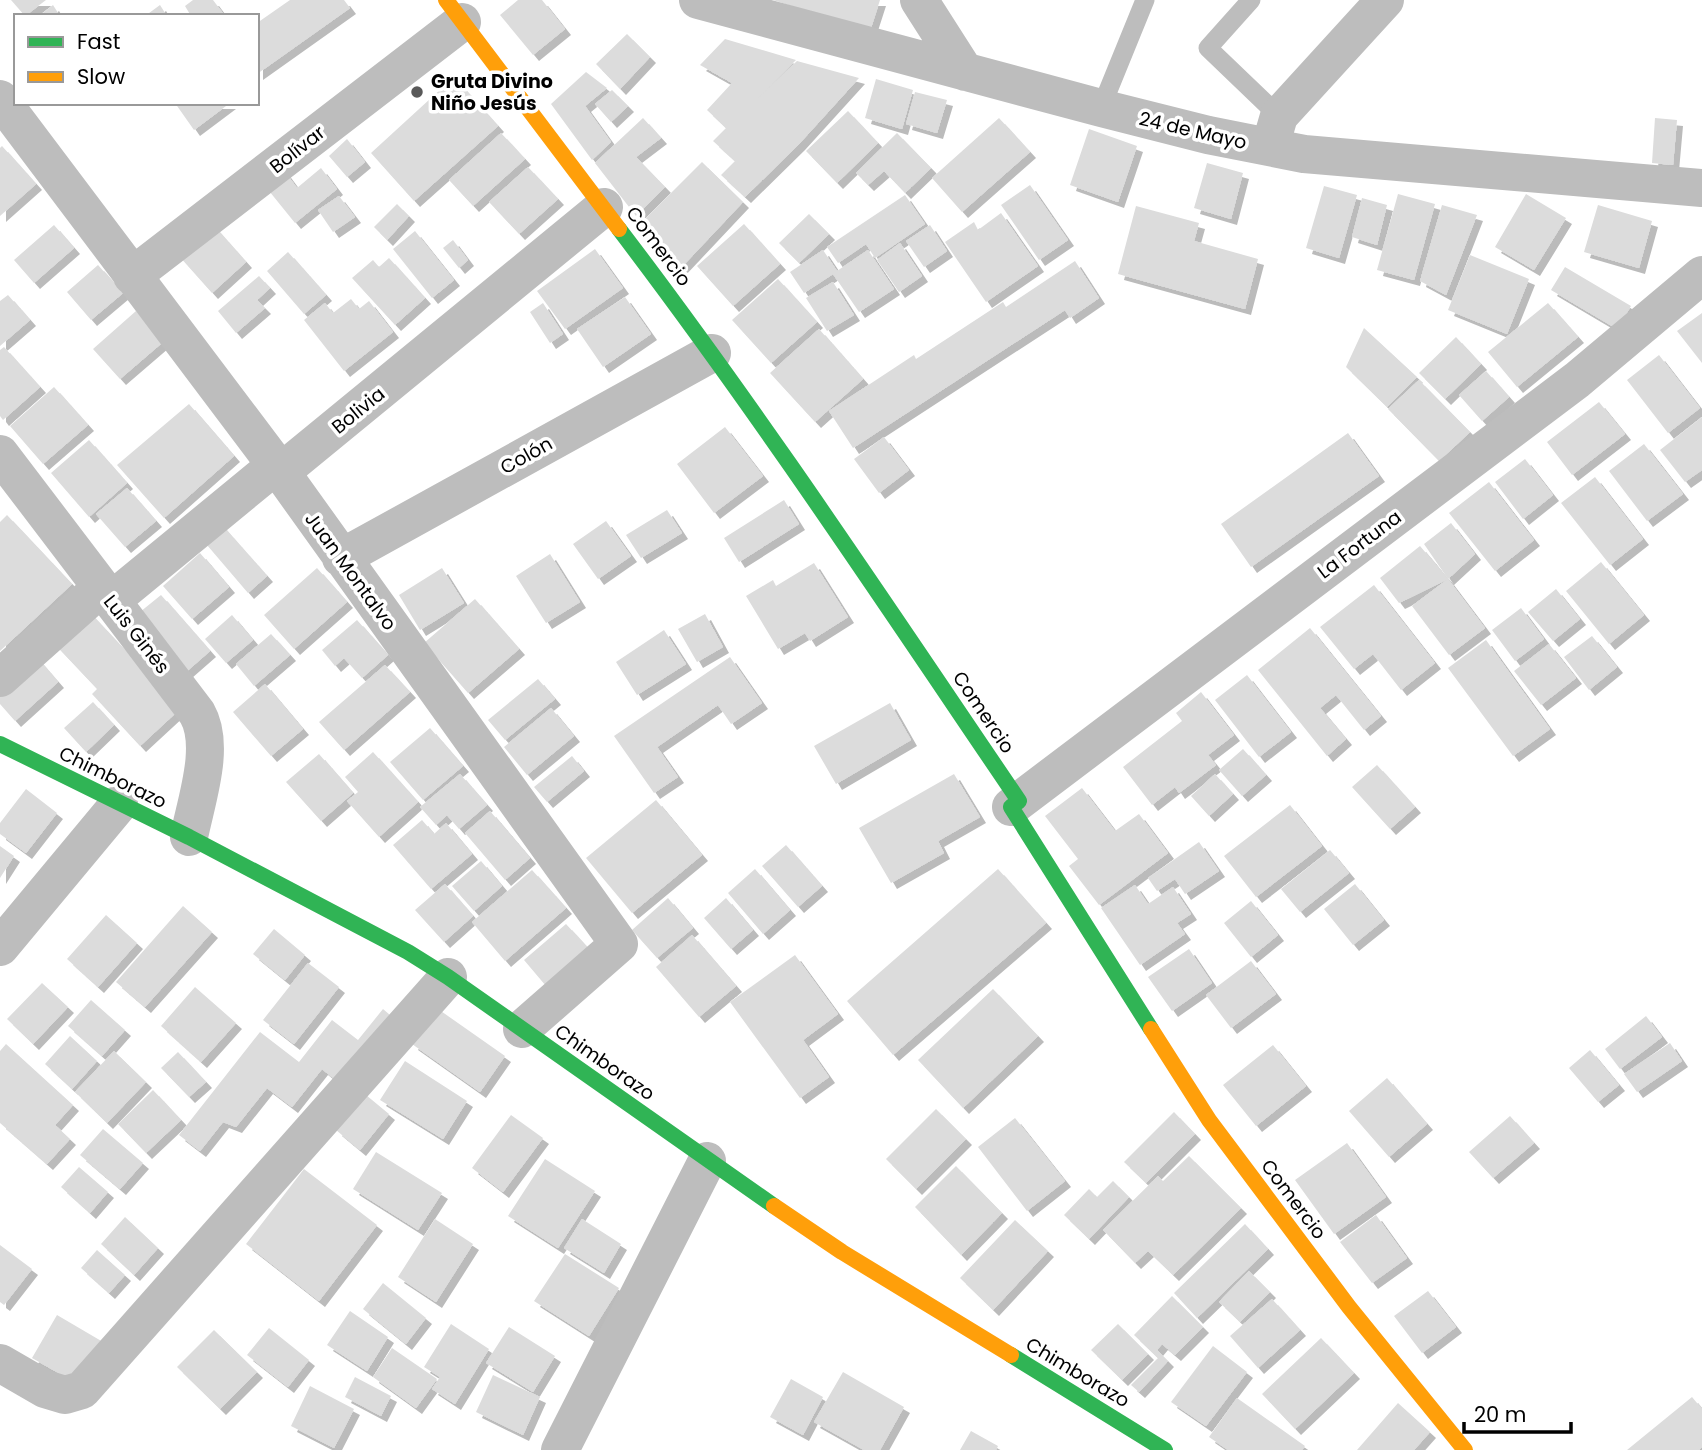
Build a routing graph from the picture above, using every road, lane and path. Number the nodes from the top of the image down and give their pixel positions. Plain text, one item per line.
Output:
1 (698, 0) edge
2 (908, 0) edge
3 (919, 0) edge
4 (1144, 0) edge
5 (1251, 0) edge
6 (1385, 0) edge
7 (464, 7) edge
8 (898, 53) junction
9 (965, 72) junction
10 (0, 99) edge
11 (1101, 108) junction
12 (1275, 132) junction
13 (1702, 188) edge
14 (604, 207) junction
15 (1702, 275) edge
16 (132, 276) junction
17 (712, 353) junction
18 (0, 454) edge
19 (278, 469) junction
20 (341, 558) junction
21 (107, 594) junction
22 (0, 678) edge
23 (0, 744) edge
24 (119, 804) junction
25 (1015, 804) junction
26 (189, 837) junction
27 (0, 947) edge
28 (448, 977) junction
29 (522, 1029) junction
30 (707, 1161) junction
31 (0, 1363) edge
32 (560, 1450) edge
33 (1166, 1450) edge
34 (1465, 1450) edge

1 - 8 street, 24 de Mayo
2 - 8 street
3 - 9 street
4 - 11 lane
5 - 12 lane
6 - 12 street
7 - 14 street, Comercio
7 - 16 street, Bolívar
8 - 9 street, 24 de Mayo
9 - 11 street, 24 de Mayo
10 - 16 street, Juan Montalvo
11 - 12 street, 24 de Mayo
12 - 13 street, 24 de Mayo
14 - 17 street, Comercio
14 - 19 street, Bolivia
15 - 25 street, La Fortuna
16 - 19 street, Juan Montalvo
17 - 20 street, Colón
17 - 25 street, Comercio
18 - 21 street, Luis Ginés
19 - 20 street, Juan Montalvo
19 - 21 street, Bolivia
20 - 29 street, Juan Montalvo
21 - 22 street, Bolivia
21 - 26 street, Luis Ginés
23 - 24 street, Chimborazo
24 - 26 street, Chimborazo
24 - 27 street
25 - 34 street, Comercio
26 - 28 street, Chimborazo
28 - 29 street, Chimborazo
28 - 31 street
29 - 30 street, Chimborazo
30 - 32 street
30 - 33 street, Chimborazo

